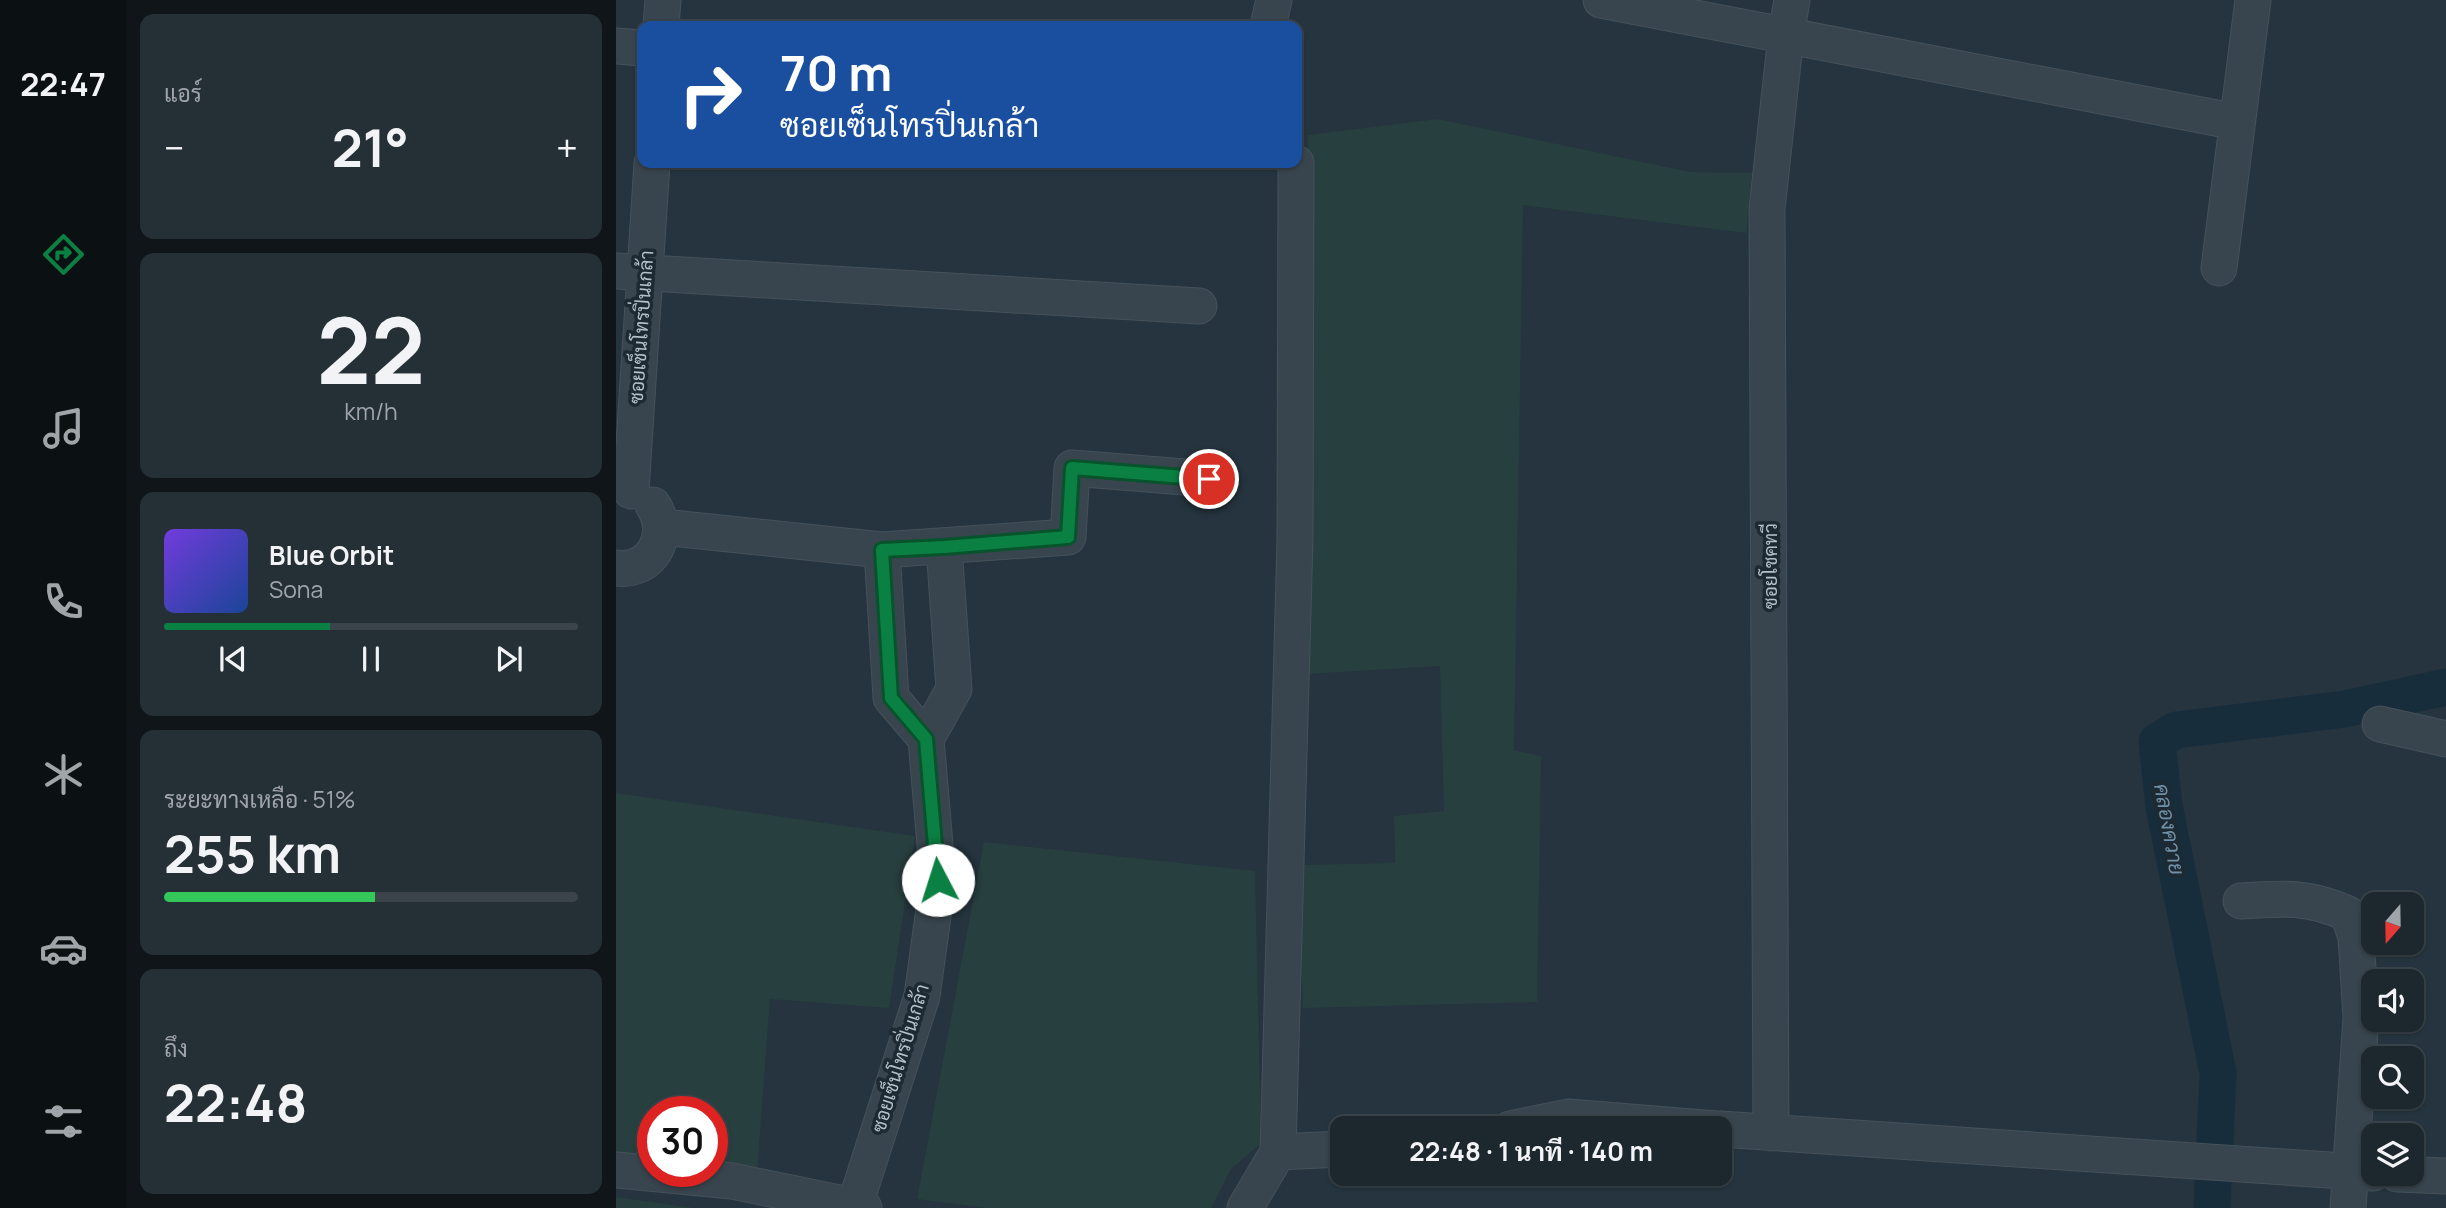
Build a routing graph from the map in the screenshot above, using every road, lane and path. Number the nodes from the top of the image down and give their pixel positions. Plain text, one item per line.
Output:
1 (663, 0) edge
2 (1274, 0) edge
3 (1601, 0) edge
4 (1792, 0) edge
5 (2253, 0) edge
6 (661, 21) edge
7 (1269, 21) edge
8 (1786, 35) junction
9 (616, 46) edge
10 (637, 48) edge
11 (2237, 122) junction
12 (651, 168) edge
13 (1296, 168) edge
14 (2218, 268) dead end
15 (630, 272) edge
16 (1199, 306) dead end
17 (1209, 479) dead end
18 (623, 491) edge
19 (662, 527) junction
20 (944, 547) junction
21 (882, 550) junction
22 (616, 568) edge
23 (2380, 724) dead end
24 (926, 739) junction
25 (2446, 739) edge
26 (2241, 901) dead end
27 (2361, 1123) edge
28 (1732, 1130) edge
29 (1771, 1133) junction
30 (1330, 1150) edge
31 (1278, 1153) junction
32 (616, 1170) edge
33 (2361, 1173) edge
34 (2424, 1175) edge
35 (2446, 1176) edge
36 (857, 1208) edge
37 (1245, 1208) edge
38 (2348, 1208) edge

1 - 6 street
2 - 7 street
3 - 8 street
4 - 8 street, ซอยโชคทวี
5 - 11 street
8 - 11 street
8 - 29 street, ซอยโชคทวี
9 - 10 street
11 - 14 street
12 - 15 street, ซอยเซ็นโทรปิ่นเกล้า
13 - 31 street
15 - 16 street
15 - 18 street, ซอยเซ็นโทรปิ่นเกล้า
17 - 20 street
18 - 19 street, ซอยเซ็นโทรปิ่นเกล้า
19 - 21 street
19 - 22 street
20 - 21 street
20 - 24 street
21 - 24 street
23 - 25 street
24 - 36 street, ซอยเซ็นโทรปิ่นเกล้า
26 - 27 street
28 - 29 street
29 - 33 street
30 - 31 street
31 - 37 street
32 - 36 street
33 - 38 street
34 - 35 street

